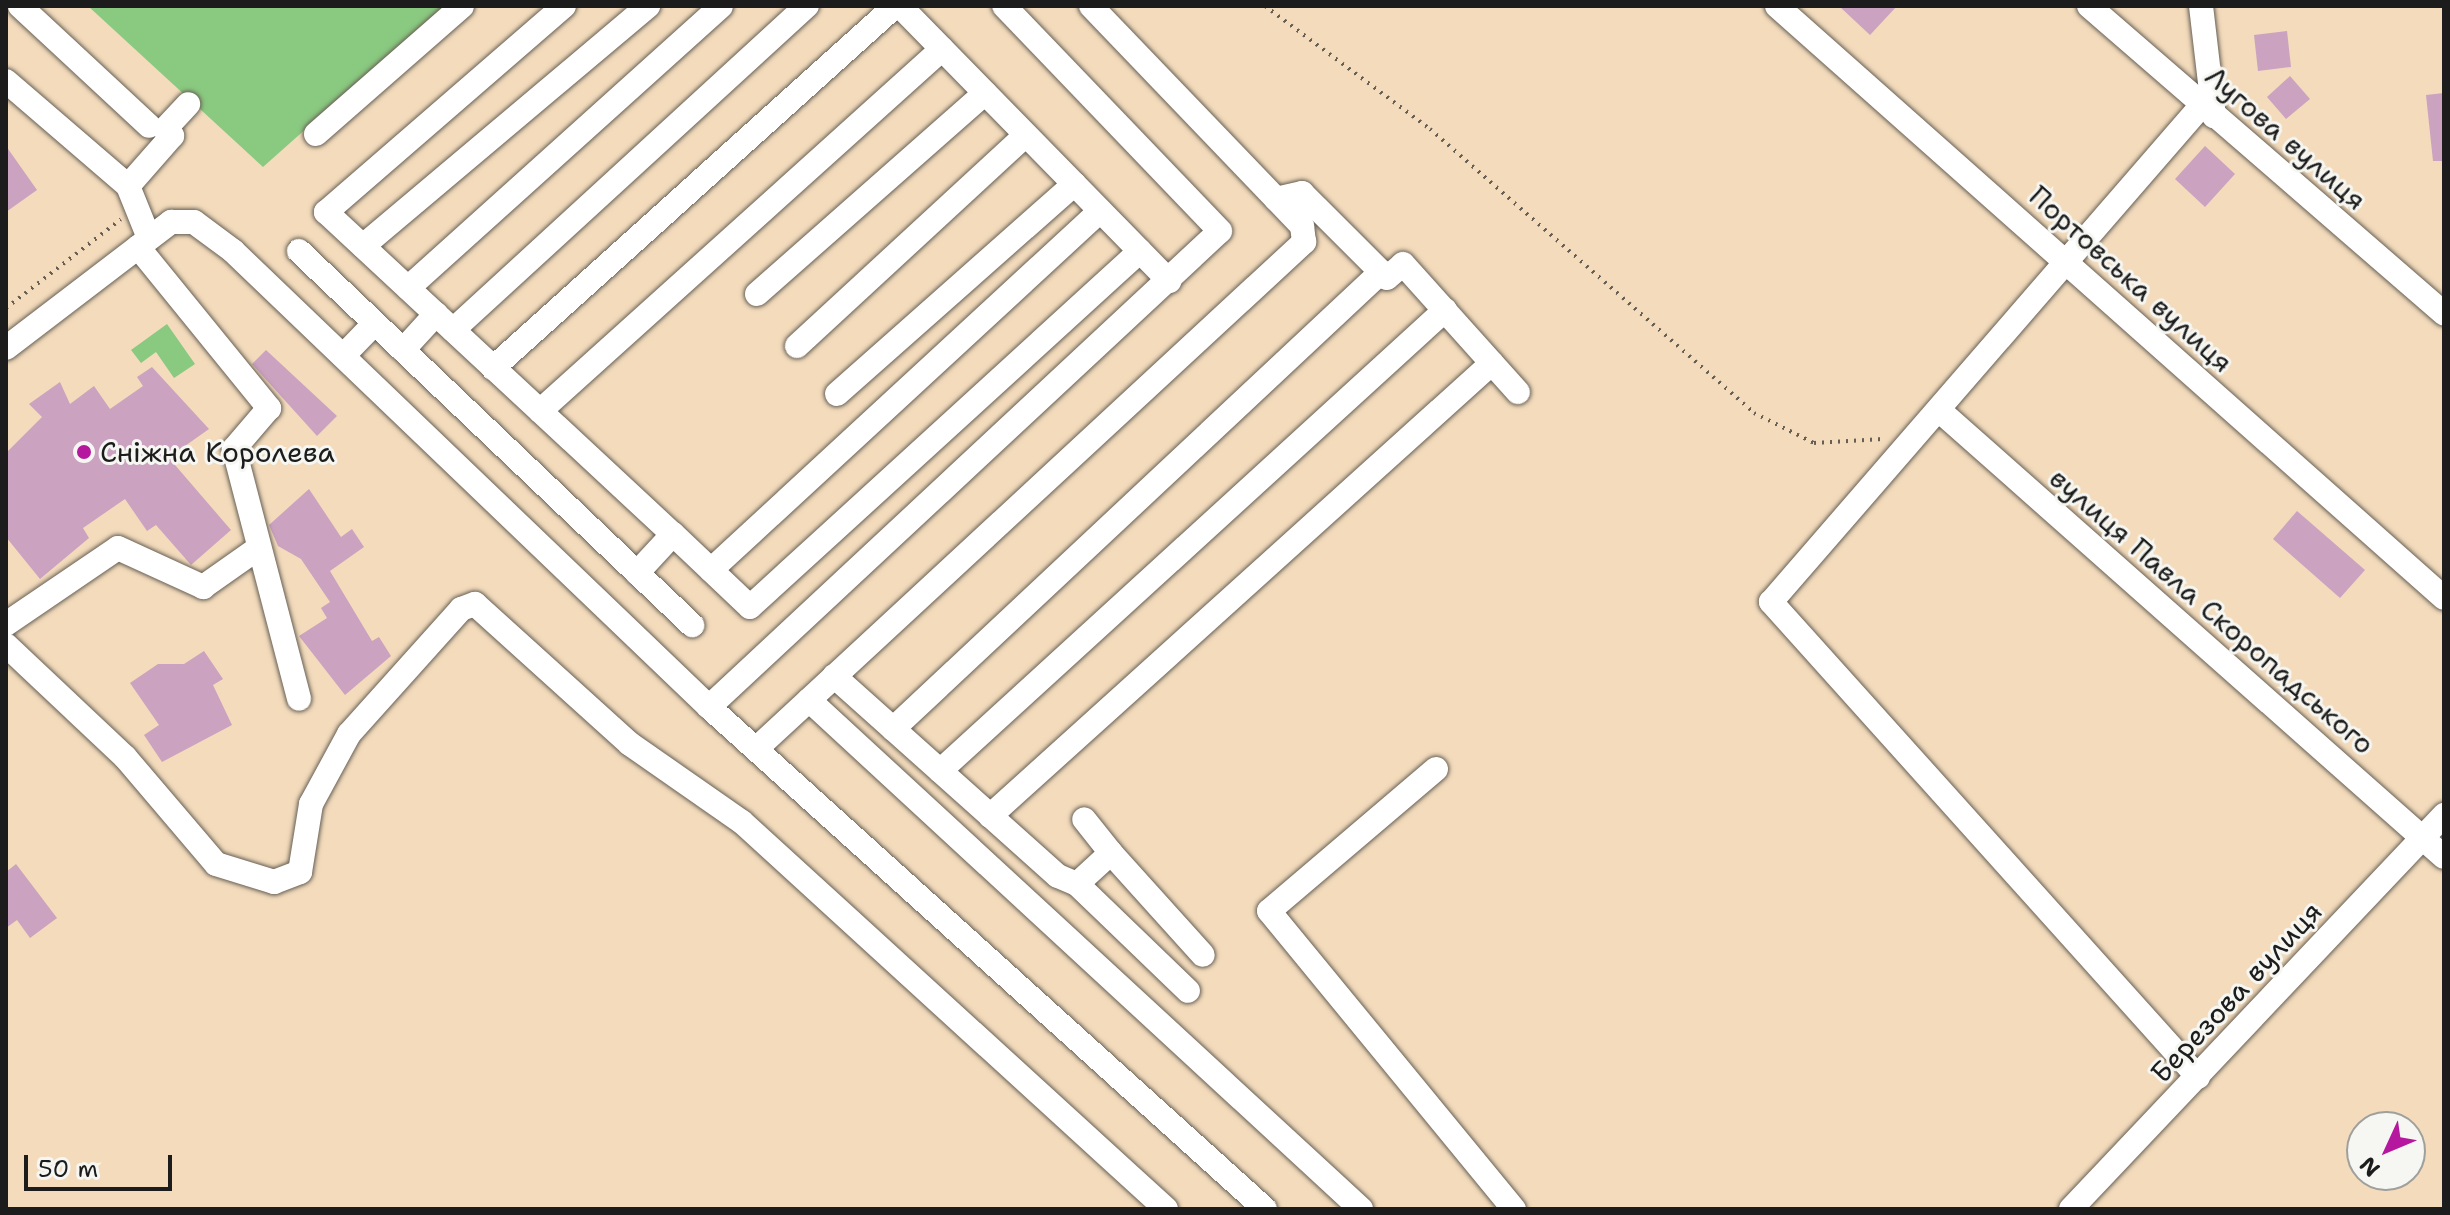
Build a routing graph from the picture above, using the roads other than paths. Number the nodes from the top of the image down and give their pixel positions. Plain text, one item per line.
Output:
1 (20, 6) edge
2 (462, 6) edge
3 (564, 6) edge
4 (648, 6) edge
5 (721, 6) edge
6 (807, 6) edge
7 (898, 6) edge
8 (1004, 6) edge
9 (1091, 6) edge
10 (1777, 6) edge
11 (2089, 6) edge
12 (2201, 6) edge
13 (942, 49) junction
14 (6, 81) edge
15 (985, 93) junction
16 (188, 104) dead end
17 (2208, 111) junction
18 (149, 126) dead end
19 (316, 134) dead end
20 (1026, 135) junction
21 (1074, 184) junction
22 (128, 186) junction
23 (1276, 199) junction
24 (1100, 211) junction
25 (144, 242) junction
26 (363, 246) junction
27 (299, 251) dead end
28 (1140, 251) junction
29 (2067, 261) junction
30 (1381, 272) junction
31 (1169, 281) junction
32 (408, 288) junction
33 (757, 294) dead end
34 (1445, 310) junction
35 (2444, 314) edge
36 (444, 322) junction
37 (374, 324) junction
38 (797, 346) dead end
39 (6, 348) edge
40 (403, 350) junction
41 (343, 356) junction
42 (1492, 363) junction
43 (493, 368) junction
44 (1518, 392) dead end
45 (837, 394) dead end
46 (540, 411) junction
47 (1940, 411) junction
48 (673, 534) junction
49 (257, 549) junction
50 (711, 570) junction
51 (637, 573) junction
52 (2444, 598) edge
53 (6, 624) edge
54 (692, 625) dead end
55 (6, 645) edge
56 (834, 676) junction
57 (299, 699) dead end
58 (809, 700) junction
59 (709, 707) junction
60 (893, 729) junction
61 (756, 749) junction
62 (1436, 769) dead end
63 (940, 771) junction
64 (2444, 815) edge
65 (990, 816) junction
66 (1084, 819) dead end
67 (2423, 837) junction
68 (1111, 853) junction
69 (2444, 857) edge
70 (1077, 884) junction
71 (1203, 955) dead end
72 (1188, 991) dead end
73 (2198, 1077) junction
74 (1166, 1209) edge
75 (1265, 1209) edge
76 (1361, 1209) edge
77 (1514, 1209) edge
78 (2071, 1209) edge

1 - 18 street
2 - 19 street
3 - 26 street
4 - 26 street
5 - 32 street
6 - 36 street
7 - 13 street
7 - 43 street
8 - 31 street
9 - 23 street
10 - 29 street, Портовська вулиця
11 - 17 street, Лугова вулиця
12 - 17 street
13 - 15 street
13 - 46 street
14 - 22 street
15 - 20 street
15 - 33 street
16 - 22 street
17 - 29 street
17 - 35 street, Лугова вулиця
20 - 21 street
20 - 38 street
21 - 24 street
21 - 45 street
22 - 25 street
23 - 30 street
23 - 56 street
24 - 28 street
24 - 50 street
25 - 39 street
25 - 41 street
25 - 49 street
26 - 32 street
27 - 37 street
28 - 31 street
28 - 50 street
29 - 47 street
29 - 52 street, Портовська вулиця
30 - 34 street
30 - 60 street
31 - 59 street
32 - 36 street
34 - 42 street
34 - 63 street
36 - 40 street
36 - 43 street
37 - 40 street
37 - 41 street
40 - 51 street
41 - 59 street
42 - 44 street
42 - 65 street
43 - 46 street
46 - 48 street
47 - 67 street, вулиця Павла Скоропадського
47 - 73 street
48 - 50 street
48 - 51 street
49 - 53 street
49 - 57 street
51 - 54 street
55 - 74 street
56 - 58 street
56 - 60 street
58 - 61 street
58 - 76 street
59 - 61 street
60 - 63 street
61 - 75 street
62 - 77 street
63 - 65 street
64 - 67 street, Березова вулиця
65 - 70 street
66 - 68 street
67 - 69 street, вулиця Павла Скоропадського
67 - 73 street, Березова вулиця
68 - 70 street
68 - 71 street
70 - 72 street
73 - 78 street, Березова вулиця

